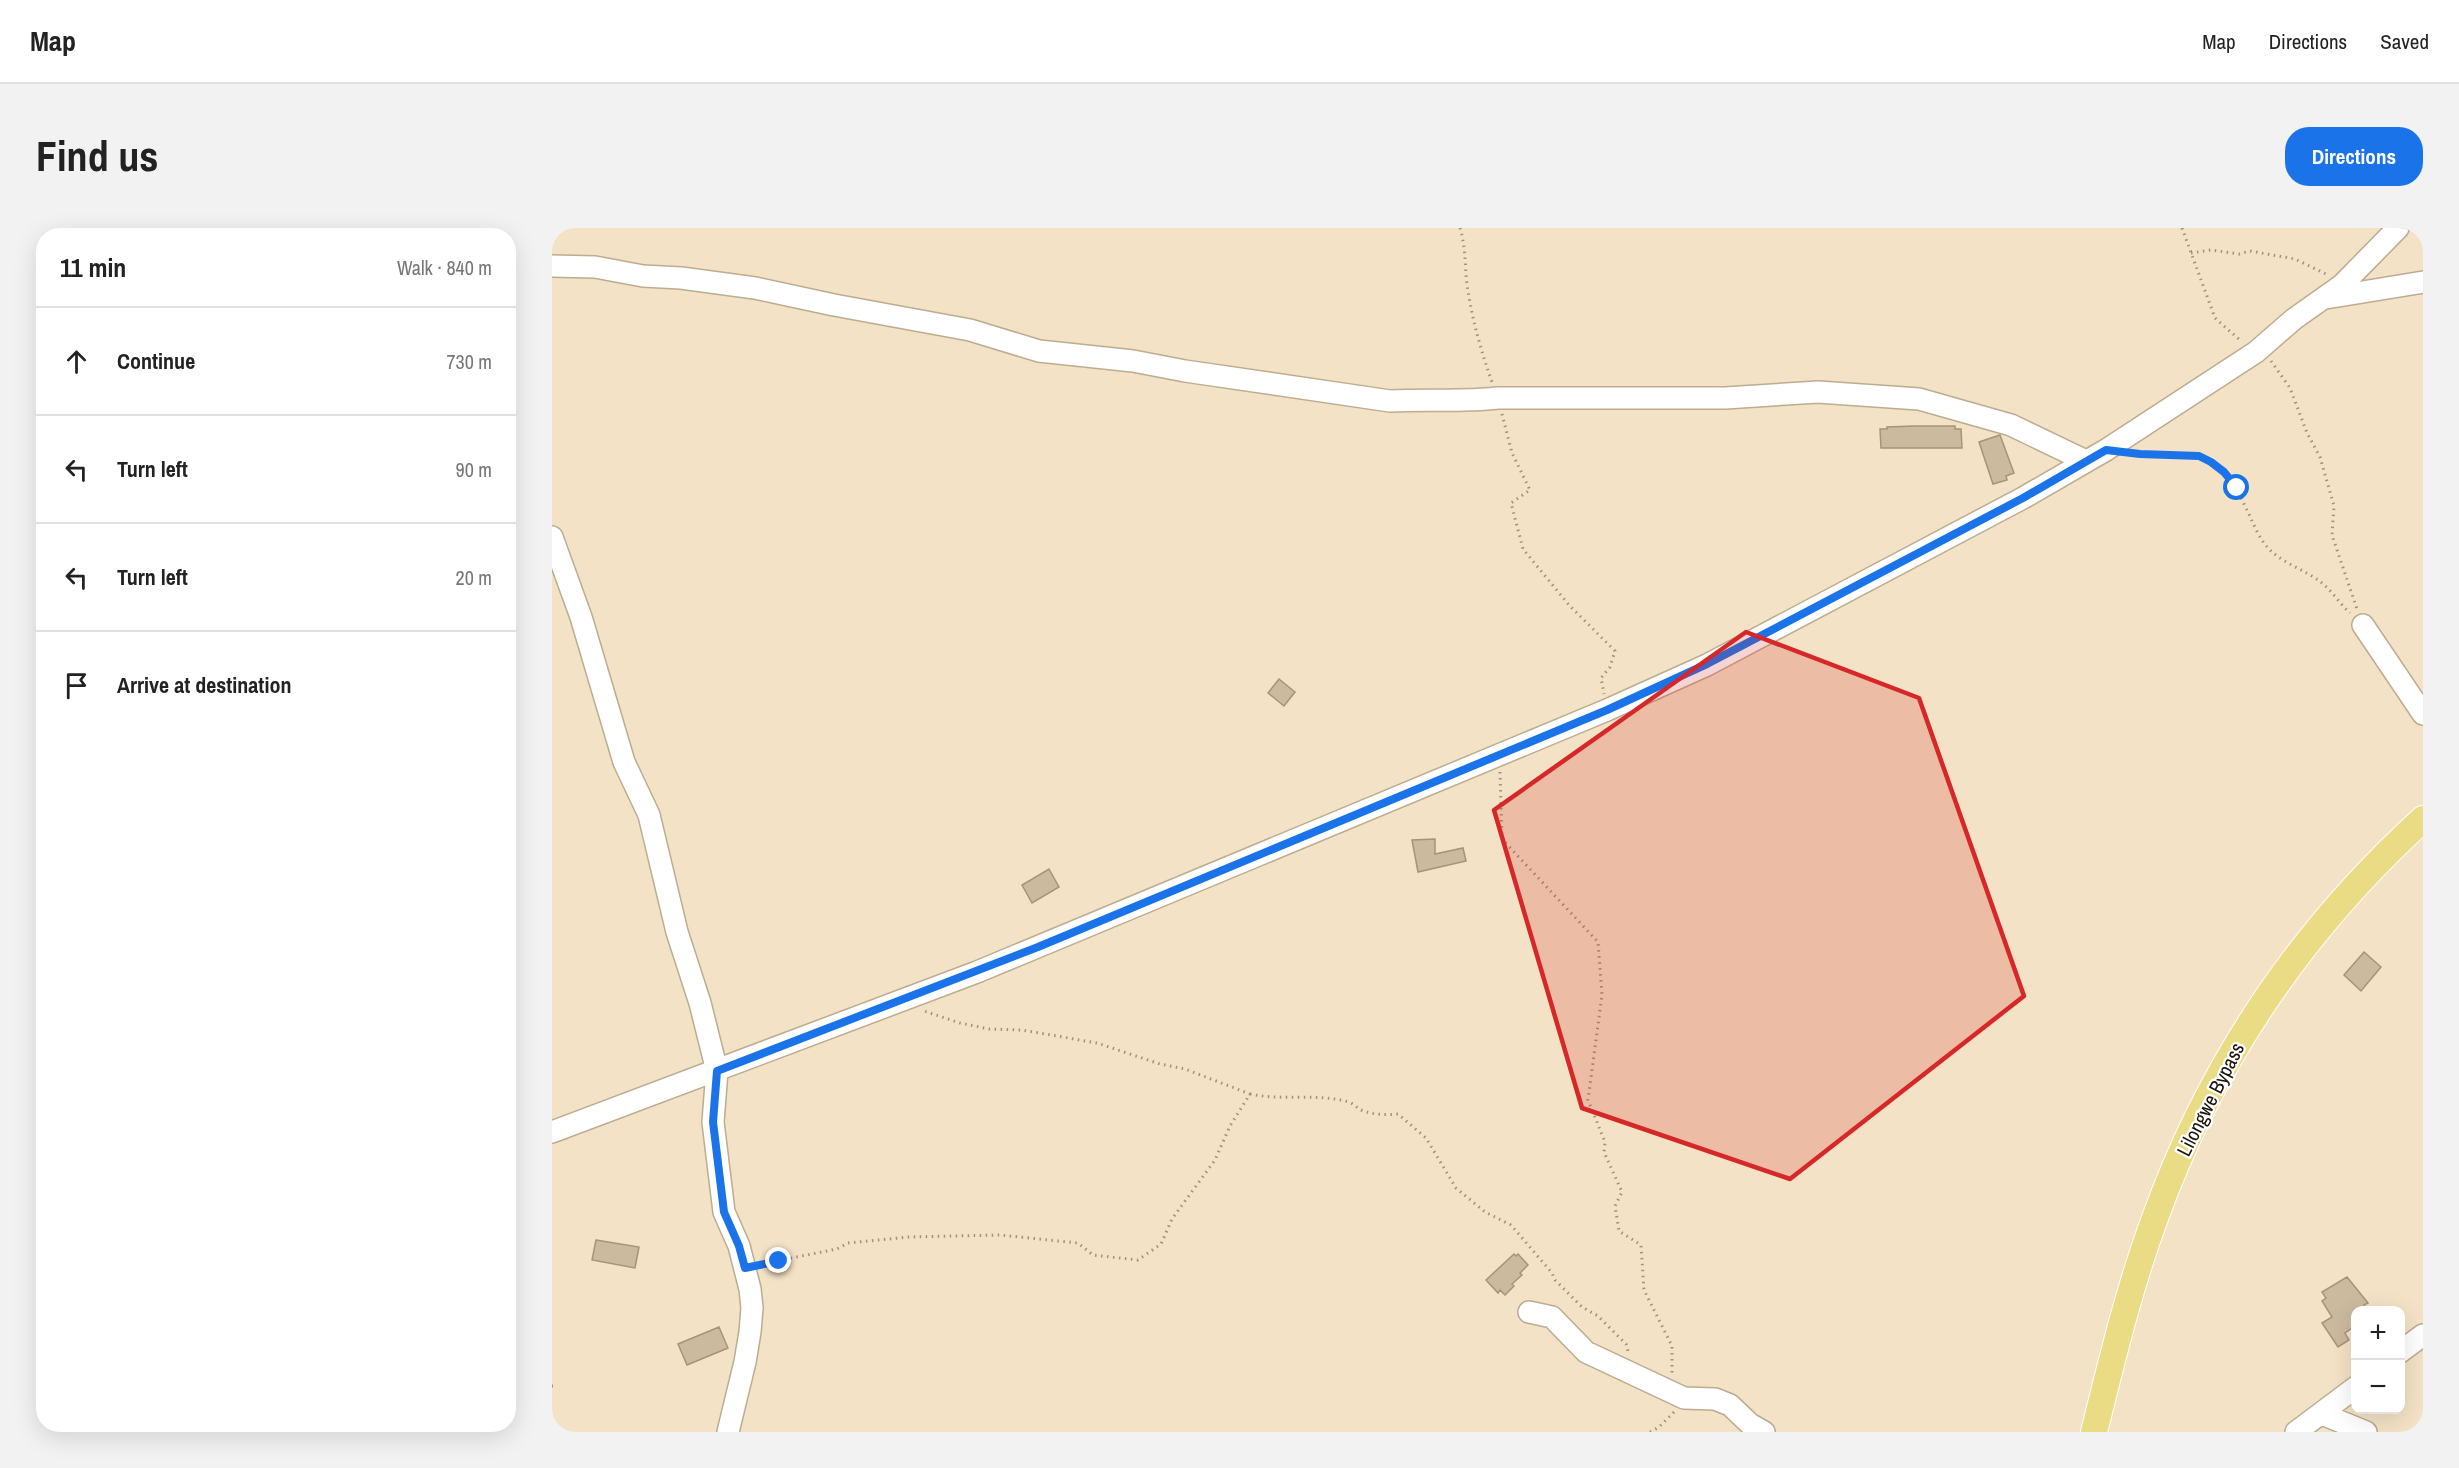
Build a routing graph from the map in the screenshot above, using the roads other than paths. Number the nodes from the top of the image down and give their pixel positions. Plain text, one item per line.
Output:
1 (2398, 228) edge
2 (552, 266) edge
3 (2423, 282) edge
4 (2334, 292) junction
5 (2086, 461) junction
6 (552, 537) edge
7 (2362, 625) road end
8 (2423, 714) edge
9 (2423, 819) edge
10 (717, 1071) junction
11 (552, 1132) edge
12 (1529, 1312) dead end
13 (2423, 1335) edge
14 (2405, 1348) edge
15 (2351, 1390) edge
16 (2322, 1414) junction
17 (728, 1432) edge
18 (1764, 1432) edge
19 (2094, 1432) edge
20 (2296, 1432) edge
21 (2366, 1432) edge

1 - 4 street
2 - 5 street
3 - 4 street
4 - 5 street
5 - 10 street
6 - 10 street
7 - 8 street
9 - 19 main road, Lilongwe Bypass
10 - 11 street
10 - 17 street
12 - 18 street
13 - 14 street
15 - 16 street
16 - 20 street
16 - 21 street

